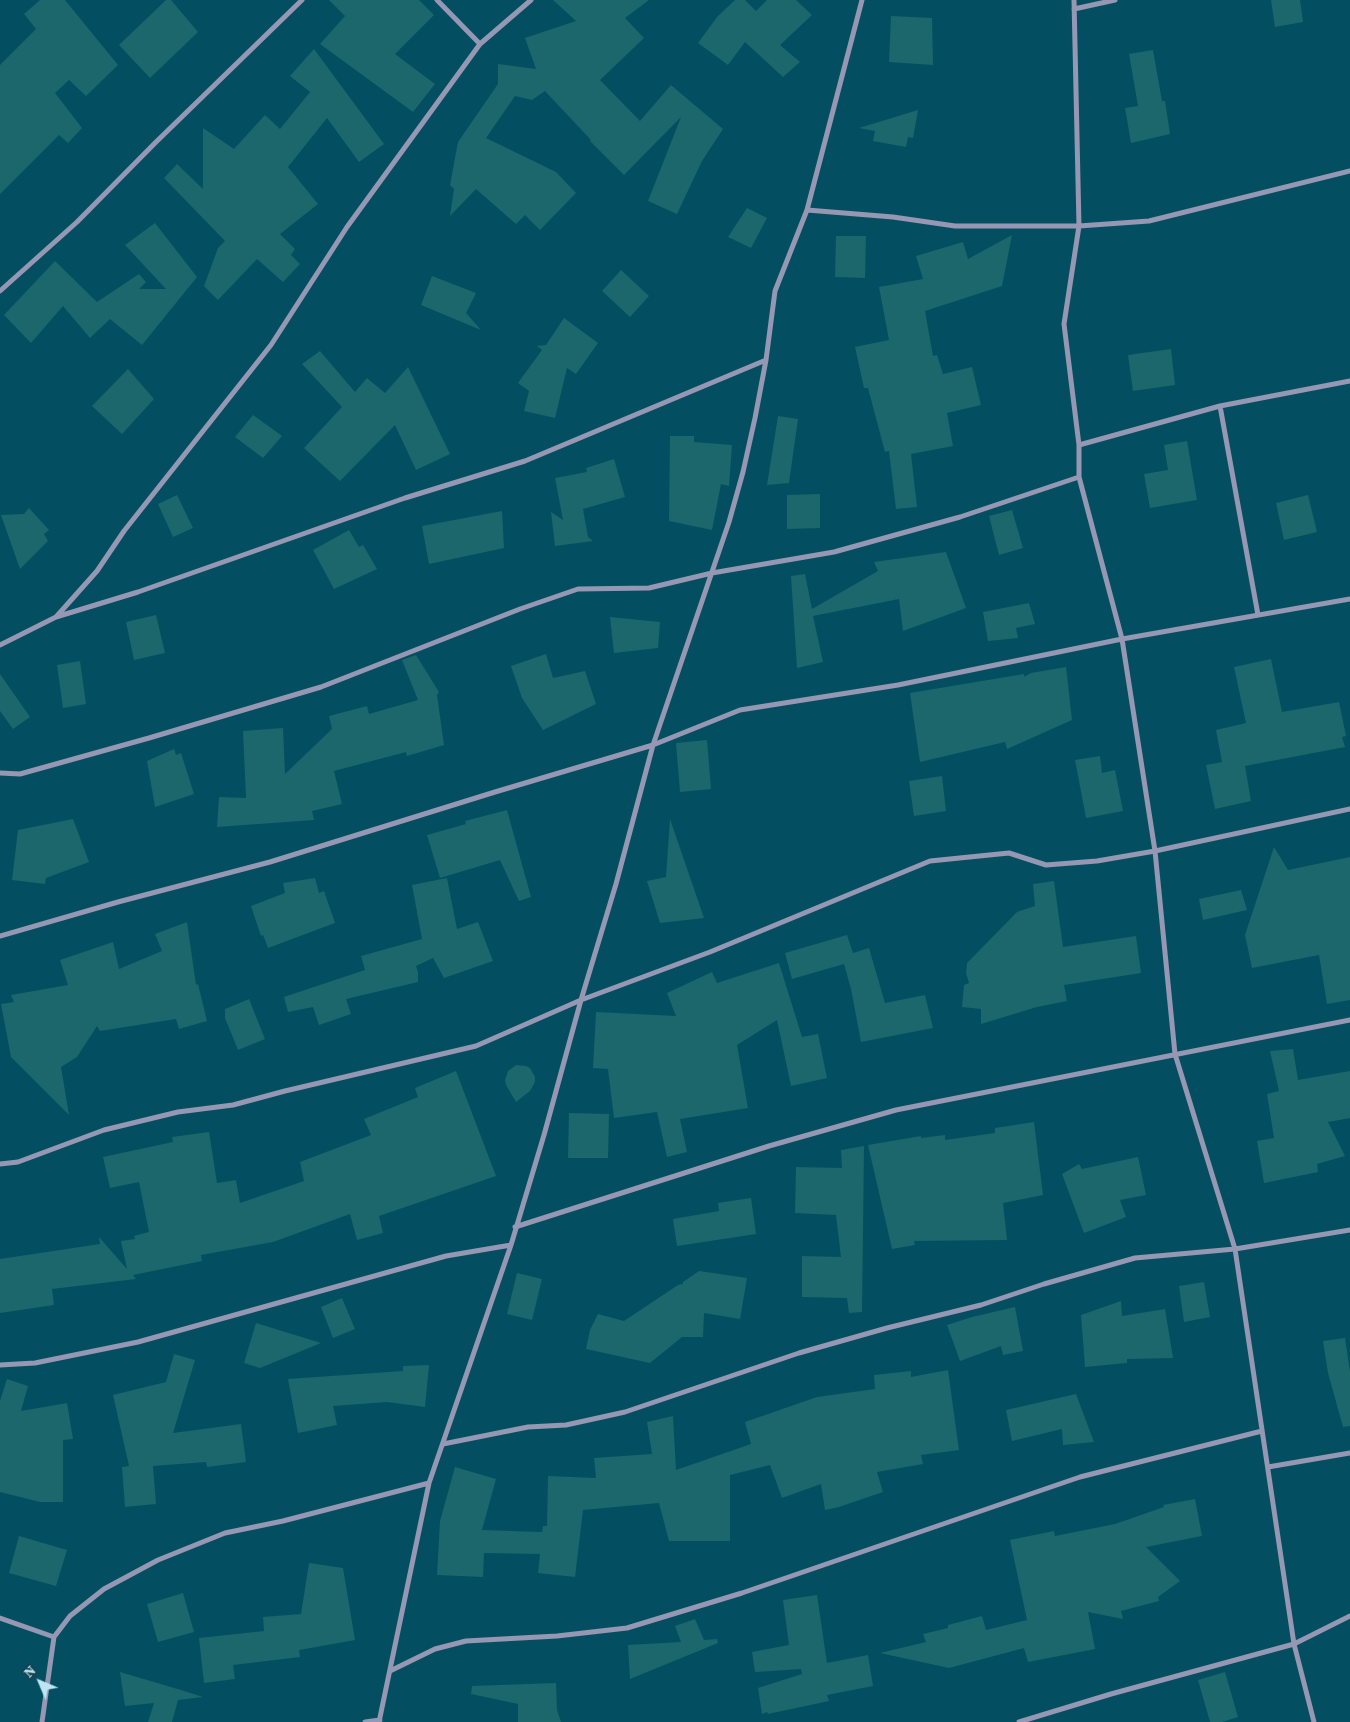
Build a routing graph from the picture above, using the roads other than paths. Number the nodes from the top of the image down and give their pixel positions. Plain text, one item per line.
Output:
1 (302, 0) edge
2 (437, 0) edge
3 (531, 0) edge
4 (862, 0) edge
5 (1074, 0) edge
6 (1115, 0) edge
7 (1074, 9) junction
8 (480, 44) junction
9 (1350, 171) edge
10 (807, 210) junction
11 (1078, 226) junction
12 (0, 291) edge
13 (766, 360) junction
14 (1350, 381) edge
15 (1220, 406) junction
16 (1079, 446) junction
17 (1079, 477) junction
18 (712, 574) junction
19 (1350, 599) edge
20 (1258, 615) junction
21 (56, 618) junction
22 (1122, 639) junction
23 (0, 645) edge
24 (653, 745) junction
25 (0, 773) edge
26 (1350, 809) edge
27 (1155, 851) junction
28 (0, 936) edge
29 (580, 1000) junction
30 (1350, 1020) edge
31 (1175, 1054) junction
32 (0, 1164) edge
33 (515, 1227) junction
34 (1350, 1230) edge
35 (511, 1245) junction
36 (1235, 1249) junction
37 (0, 1365) edge
38 (1262, 1431) junction
39 (443, 1444) junction
40 (1350, 1453) edge
41 (1268, 1466) junction
42 (429, 1483) junction
43 (1350, 1616) edge
44 (0, 1618) edge
45 (54, 1637) junction
46 (1294, 1644) junction
47 (390, 1671) junction
48 (380, 1721) edge
49 (42, 1722) edge
50 (365, 1722) edge
51 (1019, 1722) edge
52 (1314, 1722) edge

1 - 12 street
2 - 8 street
3 - 8 street
4 - 10 street
5 - 7 street
6 - 7 street
7 - 11 street
8 - 21 street
9 - 11 street
10 - 11 street
10 - 13 street
11 - 16 street
13 - 18 street
13 - 21 street
14 - 15 street
15 - 16 street
15 - 20 street
16 - 17 street
17 - 18 street
17 - 22 street
18 - 24 street
18 - 25 street
19 - 20 street
20 - 22 street
21 - 23 street
22 - 24 street
22 - 27 street
24 - 28 street
24 - 29 street
26 - 27 street
27 - 29 street
27 - 31 street
29 - 32 street
29 - 33 street
30 - 31 street
31 - 33 street
31 - 36 street
33 - 35 street
34 - 36 street
35 - 37 street
35 - 39 street
36 - 38 street
36 - 39 street
38 - 41 street
38 - 47 street
39 - 42 street
40 - 41 street
41 - 46 street
42 - 45 street
42 - 47 street
43 - 46 street
44 - 45 street
45 - 49 street
46 - 51 street
46 - 52 street
47 - 48 street
48 - 50 street

